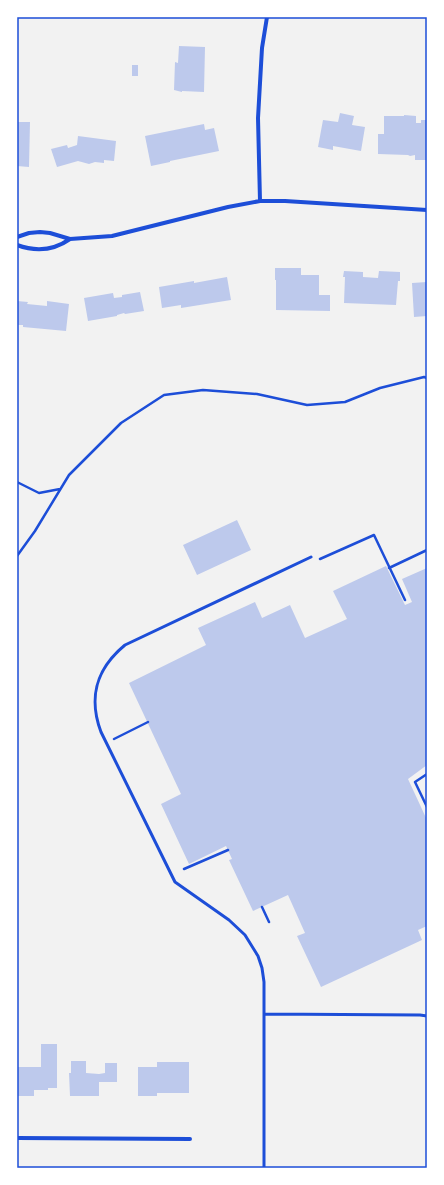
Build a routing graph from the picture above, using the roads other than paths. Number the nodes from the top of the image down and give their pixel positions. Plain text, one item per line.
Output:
1 (267, 17) edge
2 (260, 201) junction
3 (427, 210) edge
4 (17, 237) edge
5 (70, 240) junction
6 (17, 245) edge
7 (311, 557) road end
8 (264, 1014) junction
9 (427, 1016) edge
10 (17, 1138) edge
11 (190, 1139) dead end
12 (264, 1168) edge

1 - 2 street
2 - 3 street
2 - 5 street
4 - 5 street
5 - 6 street
7 - 8 lane
8 - 9 lane
8 - 12 lane
10 - 11 street

